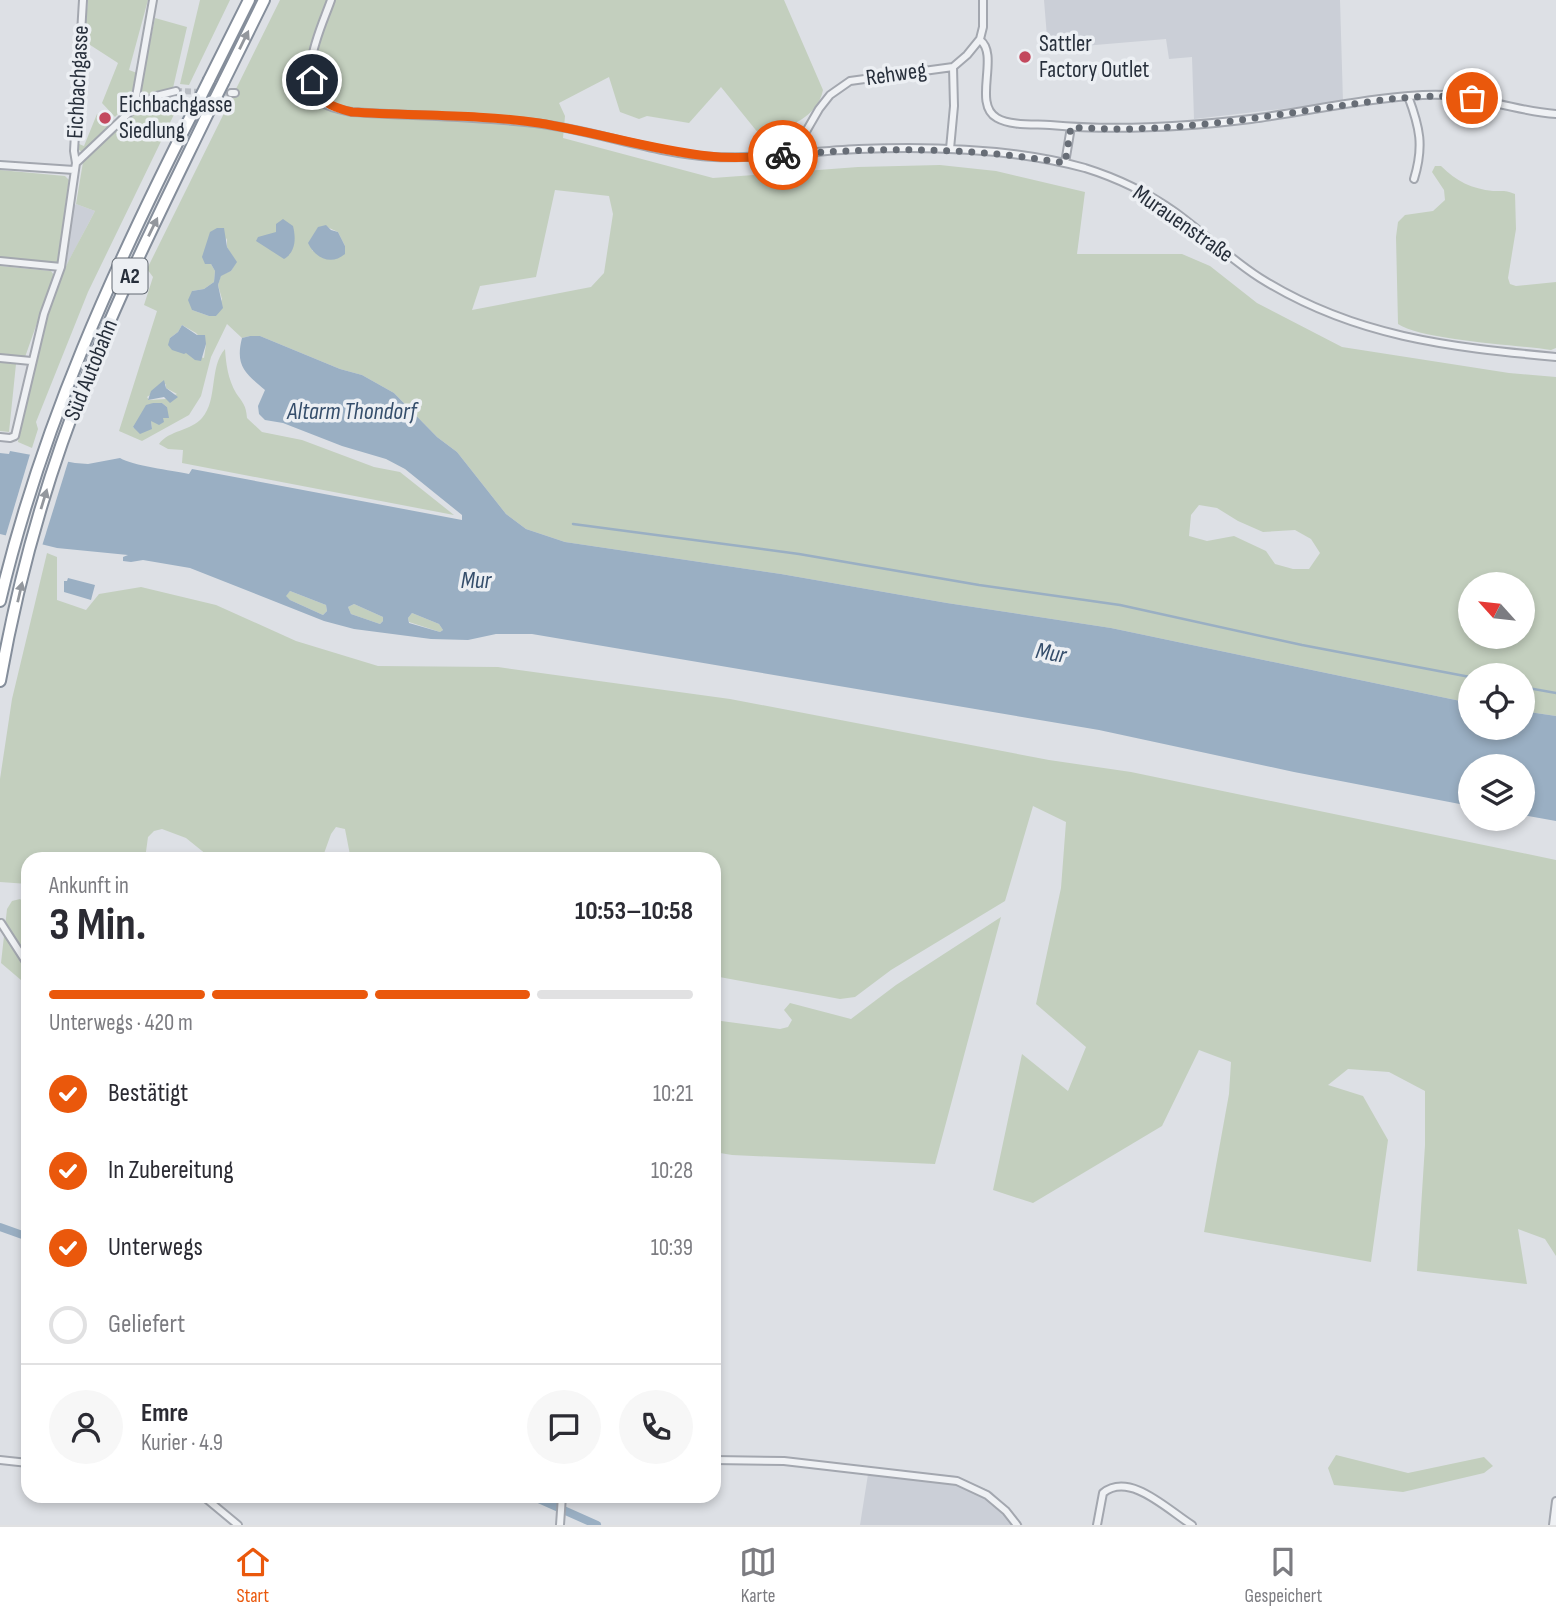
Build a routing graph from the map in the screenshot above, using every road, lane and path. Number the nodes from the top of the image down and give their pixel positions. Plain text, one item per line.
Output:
1 (83, 0) edge
2 (153, 0) edge
3 (249, 0) edge
4 (264, 0) edge
5 (331, 0) edge
6 (983, 0) edge
7 (980, 39) junction
8 (953, 67) junction
9 (176, 91) tunnel mouth
10 (1408, 96) junction
11 (134, 108) junction
12 (1556, 114) edge
13 (1071, 127) junction
14 (950, 149) junction
15 (793, 154) junction
16 (1065, 163) junction
17 (0, 165) edge
18 (75, 166) junction
19 (1415, 179) dead end
20 (0, 261) edge
21 (61, 267) junction
22 (1556, 357) edge
23 (0, 358) edge
24 (31, 361) junction
25 (0, 437) edge
26 (0, 601) edge
27 (0, 681) edge
28 (1, 923) edge
29 (21, 954) edge
30 (0, 1460) edge
31 (721, 1460) edge
32 (21, 1462) edge
33 (1556, 1501) edge
34 (211, 1503) edge
35 (563, 1503) edge
36 (238, 1525) edge
37 (560, 1525) edge
38 (1017, 1525) edge
39 (1097, 1525) edge
40 (1192, 1525) edge
41 (1553, 1525) edge

1 - 18 street, Eichbachgasse
2 - 11 street
3 - 26 highway, Süd Autobahn / A2, bridge
27 -> 4 highway, Süd Autobahn / A2, bridge
5 - 15 street, Murauenstraße
6 - 7 street
7 - 8 street, Rehweg
7 - 13 street
8 - 14 street, Rehweg
8 - 15 street, Rehweg
9 - 11 street, Eichbachgasse
10 - 12 street
10 - 13 street
10 - 19 street
11 - 18 street, Eichbachgasse
13 - 16 street
14 - 15 street, Murauenstraße
14 - 16 street, Murauenstraße
16 - 22 street, Murauenstraße
17 - 18 street, Eichbachgasse
18 - 21 street, Eichbachgasse
20 - 21 street
21 - 24 street, Eichbachgasse
23 - 24 street
24 - 25 street, Eichbachgasse
28 - 29 street
30 - 32 street
31 - 38 street
33 - 41 street
34 - 36 street
35 - 37 street
39 - 40 street

